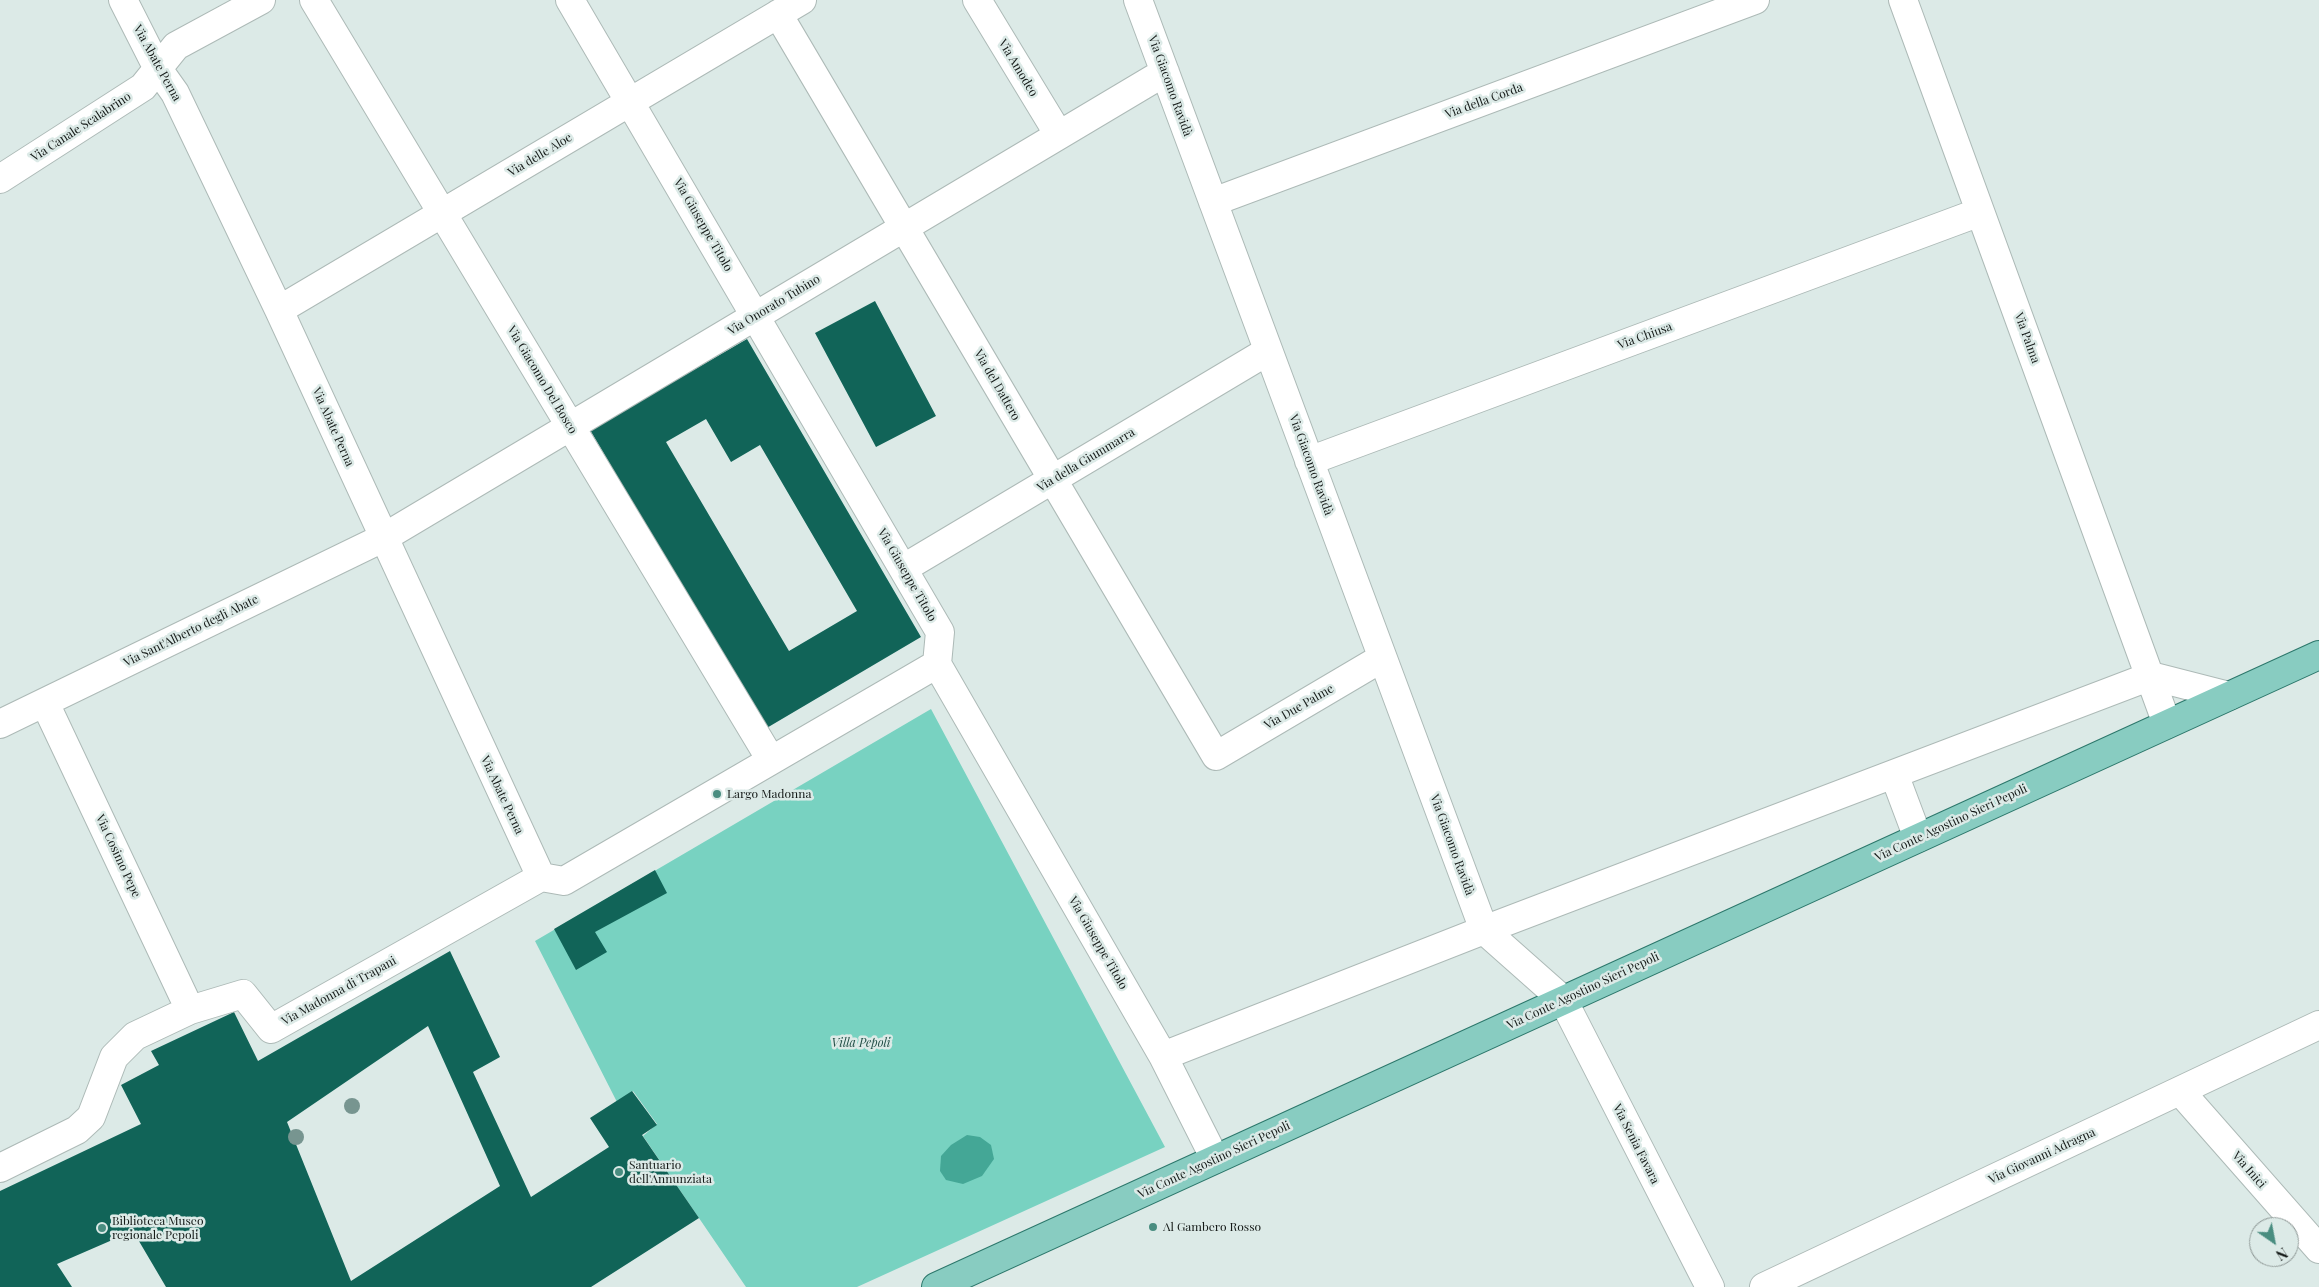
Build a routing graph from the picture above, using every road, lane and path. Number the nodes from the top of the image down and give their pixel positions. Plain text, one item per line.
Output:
1 (123, 0) edge
2 (261, 0) edge
3 (314, 0) edge
4 (570, 0) edge
5 (802, 0) edge
6 (977, 0) edge
7 (1138, 0) edge
8 (1756, 0) edge
9 (1903, 0) edge
10 (778, 14) junction
11 (158, 69) junction
12 (1165, 72) junction
13 (631, 101) junction
14 (1059, 135) junction
15 (0, 179) edge
16 (1213, 202) junction
17 (1980, 212) junction
18 (442, 213) junction
19 (904, 228) junction
20 (279, 310) junction
21 (756, 316) junction
22 (1268, 351) junction
23 (570, 426) junction
24 (1309, 461) junction
25 (1052, 480) junction
26 (383, 538) junction
27 (904, 568) junction
28 (2319, 655) edge
29 (1382, 658) junction
30 (937, 664) junction
31 (2151, 676) junction
32 (2229, 696) junction
33 (45, 702) junction
34 (0, 724) edge
35 (2167, 724) junction
36 (1216, 756) joint
37 (771, 760) junction
38 (1894, 774) junction
39 (1918, 838) junction
40 (537, 868) junction
41 (1484, 930) junction
42 (1563, 1000) junction
43 (190, 1010) junction
44 (2319, 1025) edge
45 (1163, 1056) junction
46 (2180, 1090) junction
47 (1215, 1159) junction
48 (0, 1168) edge
49 (2319, 1249) edge
50 (936, 1287) edge
51 (1710, 1287) edge
52 (1764, 1287) edge

1 - 11 street, Via Abate Perna
2 - 11 street, Via Canale Scalabrino
3 - 18 street, Via Giacomo Del Bosco
4 - 13 street, Via Giuseppe Titolo
5 - 10 street, Via delle Aloe
6 - 14 street, Via Amodeo
7 - 12 street, Via Giacomo Ravidà
8 - 16 street, Via della Corda
9 - 17 street, Via Palma
10 - 13 street, Via delle Aloe
10 - 19 street, Via del Dattero
11 - 15 street, Via Canale Scalabrino
11 - 20 street, Via Abate Perna
12 - 14 street, Via Onorato Tubino
12 - 16 street, Via Giacomo Ravidà
13 - 18 street, Via delle Aloe
13 - 21 street, Via Giuseppe Titolo
14 - 19 street, Via Onorato Tubino
16 - 22 street, Via Giacomo Ravidà
17 - 24 street, Via Chiusa
17 - 31 street, Via Palma
18 - 20 street, Via delle Aloe
18 - 23 street, Via Giacomo Del Bosco
19 - 21 street, Via Onorato Tubino
19 - 25 street, Via del Dattero
20 - 26 street, Via Abate Perna
21 - 23 street, Via Onorato Tubino
21 - 27 street, Via Giuseppe Titolo
22 - 24 street, Via Giacomo Ravidà
22 - 25 street, Via della Giummarra
23 - 26 street, Via Onorato Tubino
23 - 37 street, Via Giacomo Del Bosco
24 - 29 street, Via Giacomo Ravidà
25 - 27 street, Via della Giummarra
25 - 36 street, Via del Dattero
26 - 33 street, Via Sant'Alberto degli Abate
26 - 40 street, Via Abate Perna
27 - 30 street, Via Giuseppe Titolo
28 - 32 main road, Via Conte Agostino Sieri Pepoli
29 - 36 street, Via Due Palme
29 - 41 street, Via Giacomo Ravidà
30 - 37 street
30 - 45 street, Via Giuseppe Titolo
31 - 32 street
31 - 35 street, Via Palma
31 - 38 street
32 - 35 main road, Via Conte Agostino Sieri Pepoli
33 - 34 street, Via Sant'Alberto degli Abate
33 - 43 street, Via Cosimo Pepe
35 - 39 main road, Via Conte Agostino Sieri Pepoli
37 - 40 street
38 - 39 street
38 - 41 street
39 - 42 main road, Via Conte Agostino Sieri Pepoli
40 - 43 street, Via Madonna di Trapani
41 - 42 street
41 - 45 street
42 - 47 main road, Via Conte Agostino Sieri Pepoli
42 - 51 street, Via Senia Favara
43 - 48 street, Via Madonna di Trapani
44 - 46 street, Via Giovanni Adragna
45 - 47 street, Via Giuseppe Titolo
46 - 49 street, Via Inici
46 - 52 street, Via Giovanni Adragna
47 - 50 main road, Via Conte Agostino Sieri Pepoli

